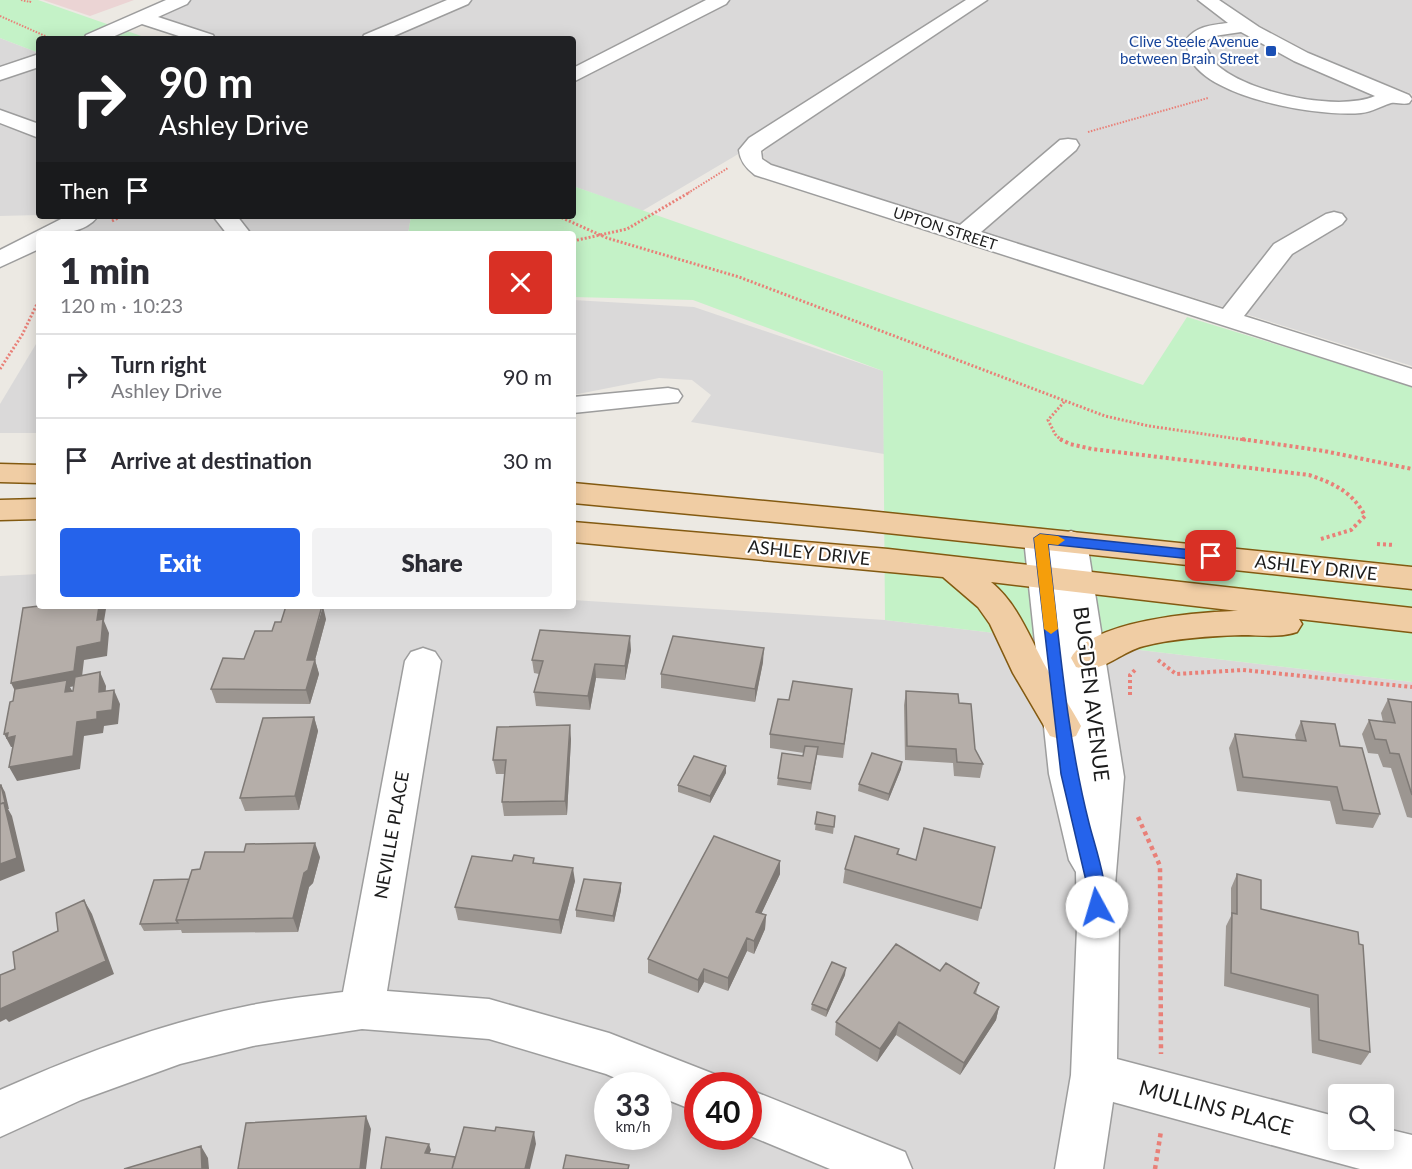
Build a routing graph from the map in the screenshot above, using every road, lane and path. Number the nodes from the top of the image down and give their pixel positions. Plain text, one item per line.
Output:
1 (21, 0) edge
2 (31, 0) edge
3 (181, 0) edge
4 (462, 0) edge
5 (720, 0) edge
6 (1207, 0) edge
7 (968, 1) edge
8 (0, 16) edge
9 (143, 18) junction
10 (1242, 26) junction
11 (45, 36) edge
12 (100, 36) edge
13 (197, 36) edge
14 (378, 36) edge
15 (36, 61) edge
16 (0, 74) edge
17 (576, 74) edge
18 (1247, 89) junction
19 (1392, 95) junction
20 (1412, 102) edge
21 (0, 116) edge
22 (36, 131) edge
23 (1068, 145) joint
24 (752, 163) junction
25 (80, 219) edge
26 (564, 219) edge
27 (1334, 219) dead end
28 (54, 231) edge
29 (599, 235) junction
30 (963, 235) junction
31 (0, 237) edge
32 (36, 237) edge
33 (36, 239) edge
34 (576, 240) edge
35 (0, 260) edge
36 (36, 306) edge
37 (1228, 319) junction
38 (0, 369) edge
39 (1412, 378) edge
40 (668, 396) dead end
41 (1064, 402) junction
42 (576, 405) edge
43 (1412, 469) edge
44 (0, 473) edge
45 (36, 474) edge
46 (576, 493) edge
47 (0, 503) edge
48 (36, 508) edge
49 (36, 508) edge
50 (0, 510) edge
51 (576, 532) edge
52 (1321, 539) dead end
53 (1056, 540) junction
54 (952, 568) junction
55 (1412, 578) edge
56 (1061, 580) junction
57 (1412, 620) edge
58 (1412, 636) edge
59 (1152, 655) dead end
60 (1088, 658) junction
61 (423, 661) dead end
62 (1145, 662) dead end
63 (1412, 687) edge
64 (1131, 698) dead end
65 (1063, 726) junction
66 (1137, 815) dead end
67 (1095, 885) junction
68 (362, 1009) junction
69 (1094, 1075) junction
70 (684, 1084) edge
71 (1161, 1093) junction
72 (0, 1114) edge
73 (762, 1118) edge
74 (1328, 1137) edge
75 (1377, 1150) edge
76 (1412, 1159) edge
77 (888, 1169) edge
78 (1079, 1169) edge
79 (1155, 1169) edge

1 - 2 path
3 - 9 street
4 - 14 street
5 - 17 street
6 - 10 street
7 - 24 street
8 - 11 path
9 - 12 street
9 - 13 street
10 - 18 street
10 - 19 street
15 - 16 street
18 - 19 street
18 - 23 path
19 - 20 street
21 - 22 street
23 - 30 street
24 - 29 path
24 - 30 street, UPTON STREET
25 - 28 street
26 - 29 path
27 - 37 street
29 - 34 path
29 - 41 path
30 - 37 street, UPTON STREET
31 - 32 street
33 - 35 street
36 - 38 path
37 - 39 street, UPTON STREET
40 - 42 street
41 - 43 path
41 - 52 path
44 - 45 main road
46 - 53 main road, ASHLEY DRIVE
47 - 48 street
49 - 50 main road
51 - 54 main road, ASHLEY DRIVE
53 - 55 main road, ASHLEY DRIVE
53 - 56 street, BUGDEN AVENUE
54 - 56 main road, ASHLEY DRIVE
54 - 65 main road
56 - 57 main road, ASHLEY DRIVE
56 - 60 street, BUGDEN AVENUE
56 - 65 street
58 - 60 main road
59 - 63 path
60 - 67 street, BUGDEN AVENUE
61 - 68 street, NEVILLE PLACE
62 - 64 path
65 - 67 street
66 - 71 path
67 - 69 street, BUGDEN AVENUE
68 - 70 street
68 - 72 street
69 - 71 street, MULLINS PLACE
69 - 78 street, BUGDEN AVENUE
71 - 74 street, MULLINS PLACE
71 - 79 path
73 - 77 street
75 - 76 street, MULLINS PLACE

